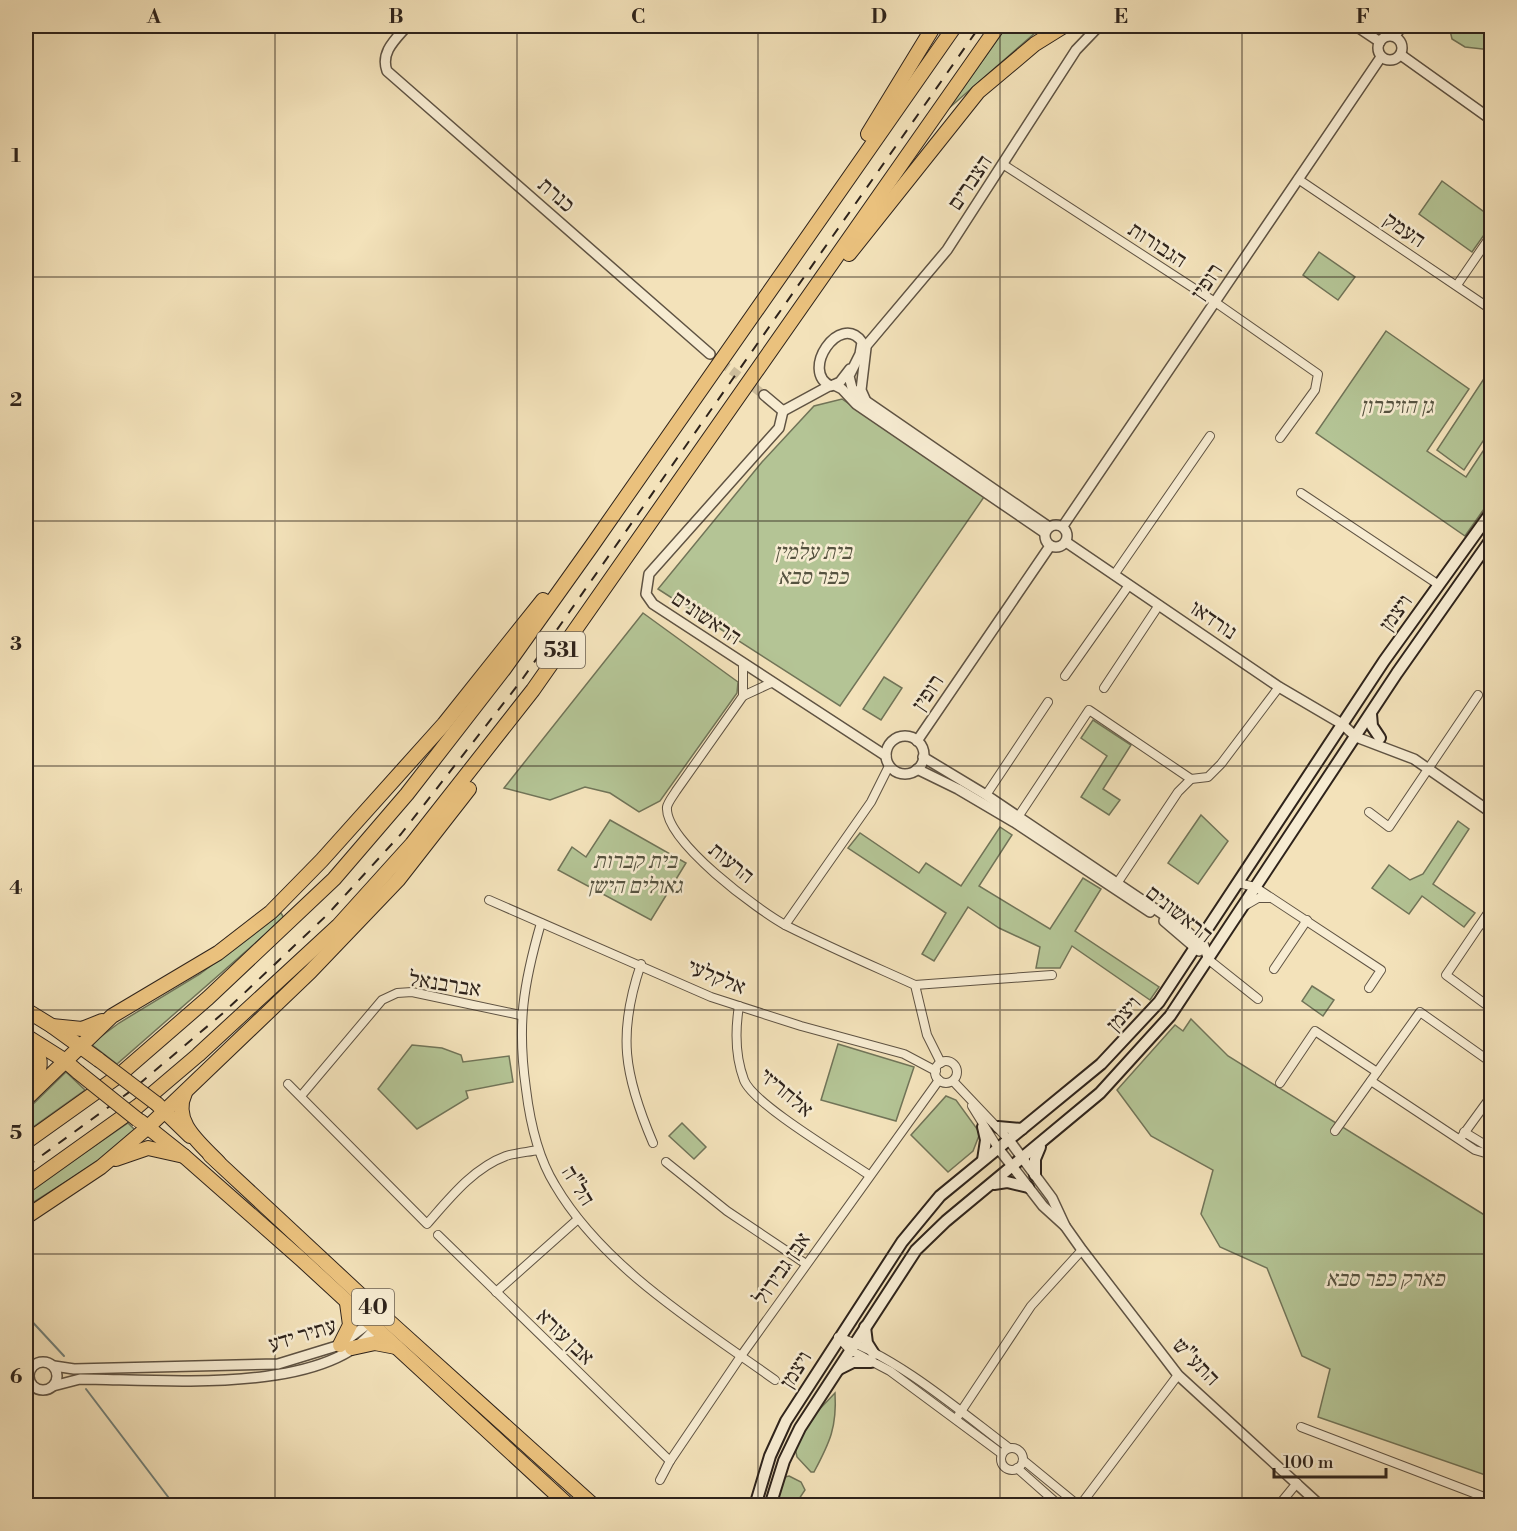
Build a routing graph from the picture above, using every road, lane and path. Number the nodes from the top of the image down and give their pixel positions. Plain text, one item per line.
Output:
1 (407, 26) edge
2 (934, 26) edge
3 (955, 26) edge
4 (998, 26) edge
5 (1060, 26) edge
6 (1064, 26) edge
7 (1099, 26) edge
8 (1356, 26) edge
9 (1402, 26) edge
10 (1395, 36) junction
11 (1380, 42) junction
12 (1035, 44) junction
13 (1401, 55) junction
14 (1381, 57) junction
15 (1491, 120) edge
16 (1004, 165) junction
17 (1298, 179) junction
18 (1491, 234) edge
19 (1457, 285) junction
20 (768, 293) junction
21 (1215, 302) junction
22 (1491, 310) edge
23 (778, 341) junction
24 (863, 350) junction
25 (710, 354) tunnel mouth
26 (850, 369) junction
27 (821, 377) junction
28 (832, 386) junction
29 (764, 395) tunnel mouth
30 (808, 397) junction
31 (866, 401) junction
32 (783, 411) junction
33 (1210, 436) dead end
34 (1280, 438) dead end
35 (1301, 493) dead end
36 (624, 500) junction
37 (1491, 511) edge
38 (1063, 526) junction
39 (1047, 530) junction
40 (1491, 538) edge
41 (1066, 542) junction
42 (1050, 546) junction
43 (621, 568) junction
44 (1114, 575) junction
45 (1129, 585) junction
46 (1439, 585) junction
47 (1159, 605) junction
48 (743, 665) junction
49 (1065, 676) dead end
50 (771, 684) junction
51 (1279, 687) junction
52 (1104, 688) dead end
53 (1478, 695) dead end
54 (743, 696) junction
55 (1048, 702) dead end
56 (1371, 714) junction
57 (1342, 724) junction
58 (1359, 732) junction
59 (1380, 738) junction
60 (917, 741) junction
61 (1401, 753) junction
62 (923, 757) junction
63 (887, 761) junction
64 (1428, 768) junction
65 (918, 769) junction
66 (1191, 779) junction
67 (986, 795) junction
68 (1369, 812) dead end
69 (1491, 813) edge
70 (1018, 817) junction
71 (1118, 882) junction
72 (1238, 883) junction
73 (1255, 887) junction
74 (1273, 898) junction
75 (489, 900) dead end
76 (1491, 907) edge
77 (1240, 910) junction
78 (1307, 920) junction
79 (541, 923) junction
80 (1482, 923) junction
81 (785, 925) junction
82 (1491, 930) edge
83 (1198, 945) junction
84 (1211, 956) junction
85 (641, 964) junction
86 (1274, 969) dead end
87 (1052, 975) dead end
88 (915, 985) junction
89 (1369, 988) dead end
90 (1258, 999) dead end
91 (739, 1006) junction
92 (1491, 1010) edge
93 (26, 1011) edge
94 (520, 1015) junction
95 (111, 1016) junction
96 (52, 1026) junction
97 (26, 1037) edge
98 (80, 1045) junction
99 (64, 1060) junction
100 (1491, 1063) edge
101 (938, 1067) junction
102 (1377, 1072) junction
103 (939, 1080) junction
104 (953, 1081) junction
105 (1371, 1081) junction
106 (1280, 1083) dead end
107 (288, 1084) dead end
108 (186, 1091) junction
109 (1491, 1095) edge
110 (29, 1096) edge
111 (301, 1096) junction
112 (972, 1104) junction
113 (161, 1107) junction
114 (143, 1124) junction
115 (983, 1127) junction
116 (998, 1127) junction
117 (1022, 1129) junction
118 (1335, 1131) dead end
119 (1462, 1136) junction
120 (1008, 1140) junction
121 (26, 1142) edge
122 (653, 1143) dead end
123 (1042, 1144) junction
124 (998, 1148) junction
125 (1491, 1149) edge
126 (538, 1150) junction
127 (1491, 1155) edge
128 (184, 1156) junction
129 (1023, 1159) junction
130 (983, 1160) junction
131 (666, 1162) dead end
132 (219, 1163) junction
133 (101, 1167) junction
134 (1013, 1167) junction
135 (869, 1174) junction
136 (1035, 1175) junction
137 (990, 1185) junction
138 (26, 1186) edge
139 (1028, 1187) junction
140 (26, 1217) edge
141 (578, 1219) junction
142 (1065, 1226) junction
143 (438, 1235) dead end
144 (1082, 1250) junction
145 (806, 1264) junction
146 (496, 1292) junction
147 (346, 1303) junction
148 (376, 1322) junction
149 (866, 1326) junction
150 (838, 1337) junction
151 (852, 1346) junction
152 (346, 1347) junction
153 (399, 1348) junction
154 (741, 1356) junction
155 (875, 1361) junction
156 (893, 1364) junction
157 (54, 1366) junction
158 (838, 1369) junction
159 (1178, 1375) junction
160 (775, 1380) dead end
161 (28, 1384) edge
162 (53, 1386) junction
163 (962, 1412) junction
164 (956, 1419) junction
165 (1301, 1427) dead end
166 (1009, 1448) junction
167 (1002, 1454) junction
168 (1023, 1460) junction
169 (670, 1461) junction
170 (1017, 1468) junction
171 (660, 1480) dead end
172 (1297, 1483) junction
173 (1491, 1500) edge
174 (1077, 1504) edge
175 (569, 1506) edge
176 (594, 1506) edge
177 (755, 1506) edge
178 (770, 1506) edge
179 (1060, 1506) edge
180 (1278, 1506) edge
181 (1321, 1506) edge

1 - 25 street, כנרת
2 - 20 highway
3 - 20 highway, 531
4 - 23 highway, 531
5 - 12 highway
6 - 12 highway
7 - 16 street, הצברים
8 - 11 street
9 - 10 street
10 - 11 street
10 - 13 street
11 - 14 street
12 - 23 highway
13 - 14 street
13 - 15 street
14 - 17 street, רופין
16 - 21 street, הגבורות
16 - 24 street, הצברים
17 - 19 street, העמק
17 - 21 street, רופין
18 - 19 street
19 - 22 street, העמק
20 - 36 highway, 531
21 - 34 street, הגבורות
21 - 38 street, רופין
23 - 43 highway, 531
24 - 26 street, הצברים
24 - 27 street
24 - 31 street
26 - 28 street, הצברים
26 - 31 street
27 - 28 street
27 - 30 street
28 - 30 street
28 - 39 street
29 - 32 street
30 - 32 street
31 - 39 street
32 - 48 street, הראשונים
33 - 44 street
35 - 46 street
36 - 95 highway
36 - 121 highway, 531
37 - 46 main road, ויצמן
38 - 39 street
38 - 41 street
39 - 42 street
40 - 56 main road, ויצמן
41 - 42 street
41 - 44 street, נורדאו
42 - 60 street, רופין
43 - 108 highway
43 - 138 highway, 531
44 - 45 street, נורדאו
45 - 47 street, נורדאו
45 - 49 street
46 - 57 main road, ויצמן
47 - 51 street, נורדאו
47 - 52 street
48 - 50 street, הראשונים
48 - 54 street
50 - 54 street
50 - 63 street, הראשונים
51 - 57 street, נורדאו
51 - 66 street
53 - 64 street
54 - 81 street, הרעות
55 - 67 street
56 - 58 main road, ויצמן
56 - 59 main road
57 - 58 street, נורדאו
57 - 72 main road, ויצמן
58 - 59 street
58 - 61 street
58 - 73 main road, ויצמן
59 - 61 street
60 - 62 street
60 - 63 street
61 - 64 street
62 - 65 street
62 - 67 street, הראשונים
63 - 65 street
63 - 81 street
64 - 68 street
64 - 69 street
65 - 83 street, הראשונים
66 - 70 street
66 - 71 street
67 - 70 street, הראשונים
70 - 71 street, הראשונים
71 - 83 street, הראשונים
72 - 73 street
72 - 83 main road, ויצמן
73 - 74 street
73 - 77 main road, ויצמן
74 - 77 street
74 - 78 street
75 - 79 street, אלקלעי
76 - 80 street
77 - 84 main road, ויצמן
78 - 86 street
78 - 89 street
79 - 85 street, אלקלעי
79 - 94 street, הל"ה
80 - 82 street
80 - 92 street
81 - 88 street, הרעות
83 - 84 street, הראשונים
83 - 117 main road, ויצמן
84 - 90 street
84 - 123 main road, ויצמן
85 - 91 street, אלקלעי
85 - 122 street
87 - 88 street, הרעות
88 - 101 street
91 - 101 street, אלקלעי
91 - 135 street, אלחריזי
93 - 96 highway, 40
94 - 111 street, אברבנאל
94 - 126 street, הל"ה
95 - 96 highway
95 - 98 highway
96 - 98 highway, 40
97 - 99 highway, 40
97 - 110 highway
98 - 99 highway
98 - 113 highway, 40, bridge
99 - 110 highway
99 - 114 highway, 40, bridge
100 - 102 street
101 - 103 street
101 - 104 street
102 - 105 street
102 - 106 street
103 - 104 street
103 - 135 street, אבן גבירול
104 - 112 street
105 - 118 street
105 - 119 street
107 - 111 street
108 - 113 highway
108 - 132 highway
109 - 119 street
111 - 126 street
112 - 115 street
112 - 116 street
113 - 114 highway
113 - 132 highway, 40
114 - 128 highway, 40
114 - 133 highway
115 - 124 street
115 - 130 main road
116 - 117 main road
116 - 120 street
117 - 120 main road, ויצמן
119 - 125 street
119 - 127 street
120 - 124 main road, ויצמן
120 - 129 street
123 - 129 main road, ויצמן
123 - 136 main road
124 - 130 main road, ויצמן
124 - 134 street, התע"ש
126 - 141 street, הל"ה
128 - 133 highway
128 - 147 highway, 40
129 - 134 main road, ויצמן
129 - 136 street, התע"ש
130 - 150 main road, ויצמן
131 - 145 street
132 - 148 highway, 40
133 - 140 highway
134 - 137 main road, ויצמן
134 - 139 street, התע"ש
135 - 145 street, אבן גבירול
136 - 142 street, התע"ש
137 - 139 main road
137 - 149 main road, ויצמן
139 - 142 street, התע"ש
141 - 146 street
141 - 154 street, הל"ה
142 - 144 street, התע"ש
143 - 146 street, אבן עזרא
144 - 159 street, התע"ש
144 - 163 street
145 - 154 street, אבן גבירול
146 - 169 street, אבן עזרא
147 - 148 highway, 40
147 - 152 highway
148 - 152 street, עתיר ידע
148 - 153 highway, 40
148 - 176 highway, 40
149 - 151 main road, ויצמן
149 - 155 main road
150 - 151 street
150 - 177 main road, ויצמן
151 - 155 street
151 - 158 main road, ויצמן
152 - 153 highway
152 - 157 street, עתיר ידע
152 - 162 street, עתיר ידע
153 - 175 highway, 40
154 - 160 street, הל"ה
154 - 169 street, אבן גבירול
155 - 156 street
155 - 156 street
155 - 158 main road
155 - 164 street
156 - 163 street
157 - 161 street
157 - 162 street
158 - 178 main road, ויצמן
159 - 172 street, התע"ש
159 - 174 street
161 - 162 street
163 - 164 street
163 - 166 street
164 - 167 street
165 - 173 street
166 - 167 street
166 - 168 street
167 - 170 street
168 - 170 street
168 - 174 street
169 - 171 street, אבן גבירול
170 - 179 street
172 - 180 street
172 - 181 street, התע"ש

